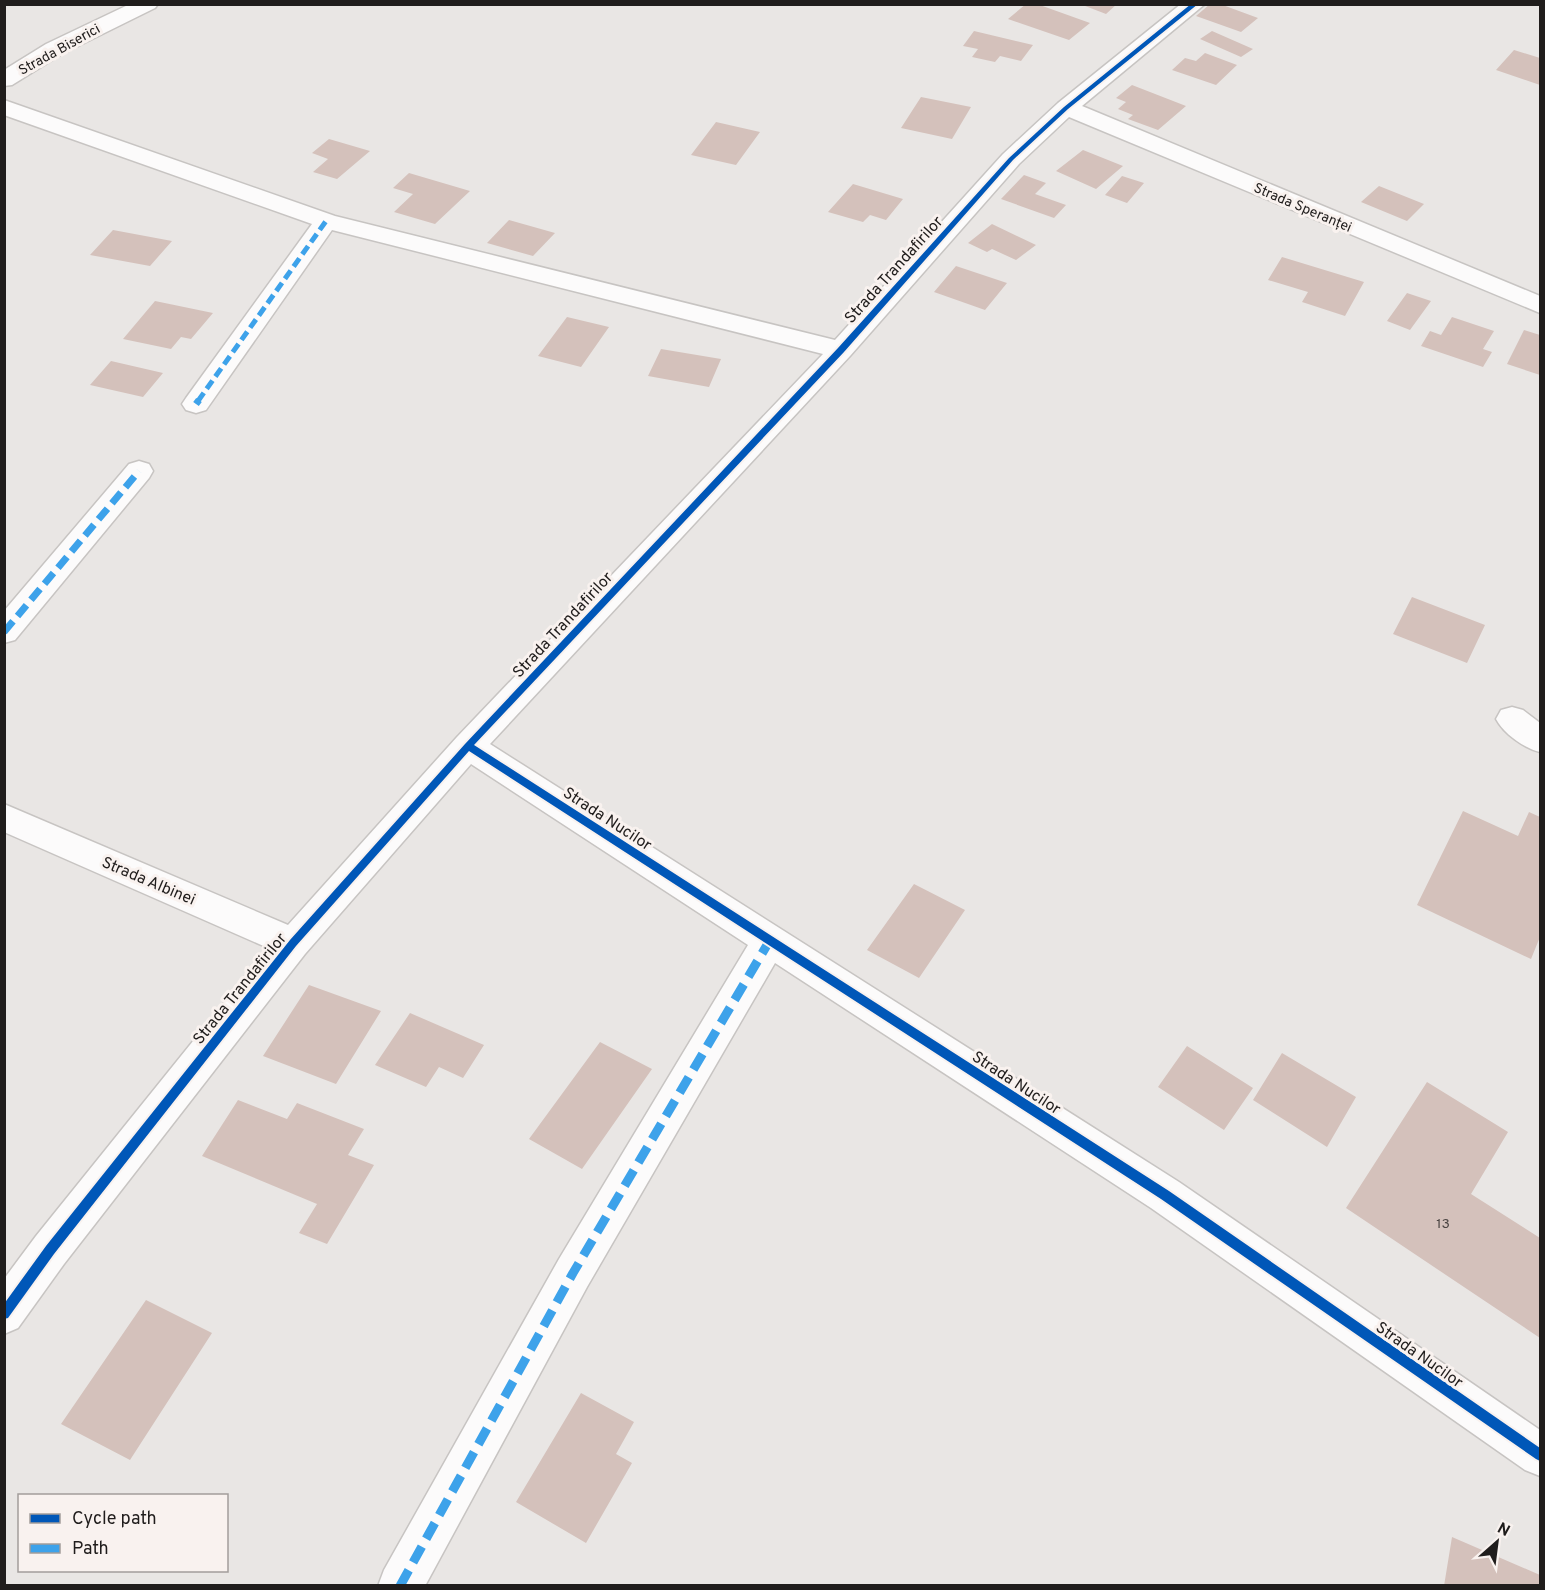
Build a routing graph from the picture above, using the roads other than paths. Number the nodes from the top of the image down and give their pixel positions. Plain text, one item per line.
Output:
1 (148, 4) edge
2 (1195, 4) edge
3 (4, 80) edge
4 (4, 107) edge
5 (1066, 108) junction
6 (326, 221) junction
7 (1540, 305) edge
8 (841, 350) junction
9 (196, 404) dead end
10 (139, 471) dead end
11 (4, 632) edge
12 (1512, 719) dead end
13 (1540, 740) edge
14 (468, 746) junction
15 (4, 817) edge
16 (770, 940) junction
17 (293, 943) junction
18 (4, 1314) edge
19 (1540, 1455) edge
20 (400, 1586) edge

1 - 3 street, Strada Biserici
2 - 5 street, Strada Trandafirilor
4 - 6 street
5 - 7 street, Strada Speranței
5 - 8 street, Strada Trandafirilor
6 - 8 street
6 - 9 street
8 - 14 street, Strada Trandafirilor
10 - 11 street
12 - 13 street
14 - 16 street, Strada Nucilor
14 - 17 street, Strada Trandafirilor
15 - 17 street, Strada Albinei
16 - 19 street, Strada Nucilor
16 - 20 street
17 - 18 street, Strada Trandafirilor

